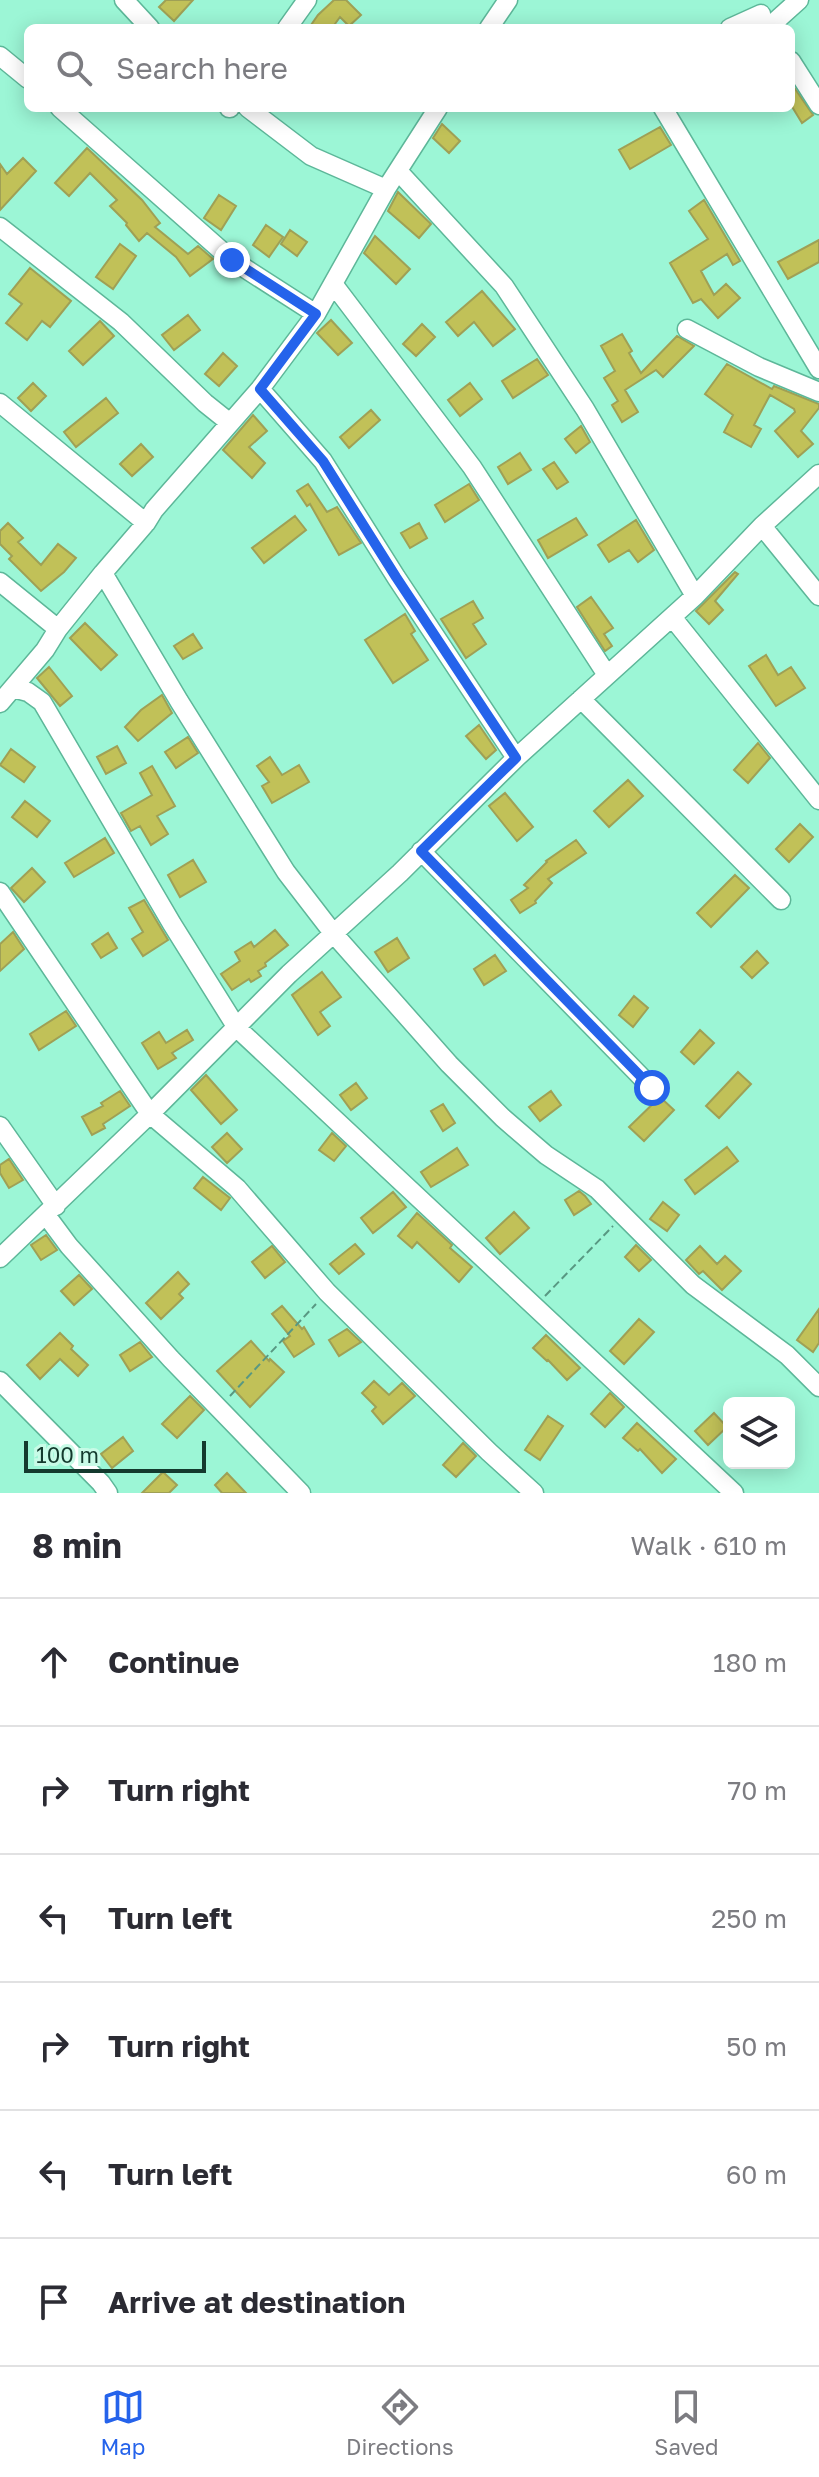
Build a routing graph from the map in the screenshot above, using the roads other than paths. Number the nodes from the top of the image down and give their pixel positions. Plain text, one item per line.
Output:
1 (124, 0) edge
2 (307, 0) edge
3 (508, 0) edge
4 (799, 0) edge
5 (763, 17) edge
6 (146, 24) edge
7 (290, 24) edge
8 (492, 24) edge
9 (742, 24) edge
10 (0, 56) edge
11 (795, 67) edge
12 (24, 76) edge
13 (819, 105) edge
14 (65, 112) edge
15 (253, 112) edge
16 (436, 112) edge
17 (665, 112) edge
18 (399, 172) junction
19 (386, 189) junction
20 (0, 227) edge
21 (334, 285) junction
22 (316, 314) junction
23 (687, 329) dead end
24 (819, 369) edge
25 (260, 389) junction
26 (819, 392) edge
27 (0, 403) edge
28 (230, 423) junction
29 (819, 474) edge
30 (146, 523) junction
31 (762, 526) junction
32 (103, 573) junction
33 (0, 582) edge
34 (695, 596) junction
35 (819, 596) edge
36 (672, 617) junction
37 (58, 629) junction
38 (607, 675) junction
39 (13, 688) junction
40 (581, 699) junction
41 (0, 703) edge
42 (516, 758) junction
43 (819, 800) edge
44 (421, 851) junction
45 (0, 892) edge
46 (781, 900) dead end
47 (333, 933) junction
48 (237, 1028) junction
49 (652, 1088) dead end
50 (150, 1114) junction
51 (0, 1126) edge
52 (51, 1211) junction
53 (0, 1258) edge
54 (0, 1381) edge
55 (819, 1387) edge
56 (108, 1493) edge
57 (301, 1493) edge
58 (534, 1493) edge
59 (734, 1493) edge

1 - 6 street
2 - 7 street
3 - 8 street
4 - 5 street
5 - 9 street
10 - 12 street
11 - 13 street
14 - 22 street
15 - 19 street
16 - 18 street
17 - 24 street
18 - 19 street
18 - 34 street
19 - 21 street
20 - 28 street
21 - 22 street
21 - 38 street
22 - 25 street
23 - 26 street
25 - 28 street
25 - 42 street
27 - 30 street
28 - 30 street
29 - 31 street
30 - 32 street
31 - 34 street
31 - 35 street
32 - 37 street
32 - 47 street
33 - 37 street
34 - 36 street
36 - 38 street
36 - 43 street
37 - 39 street
38 - 40 street
39 - 41 street
39 - 48 street
40 - 42 street
40 - 46 street
42 - 44 street
44 - 47 street
44 - 49 street
45 - 50 street
47 - 48 street
47 - 55 street
48 - 50 street
48 - 59 street
50 - 52 street
50 - 58 street
51 - 52 street
52 - 53 street
52 - 57 street
54 - 56 street

